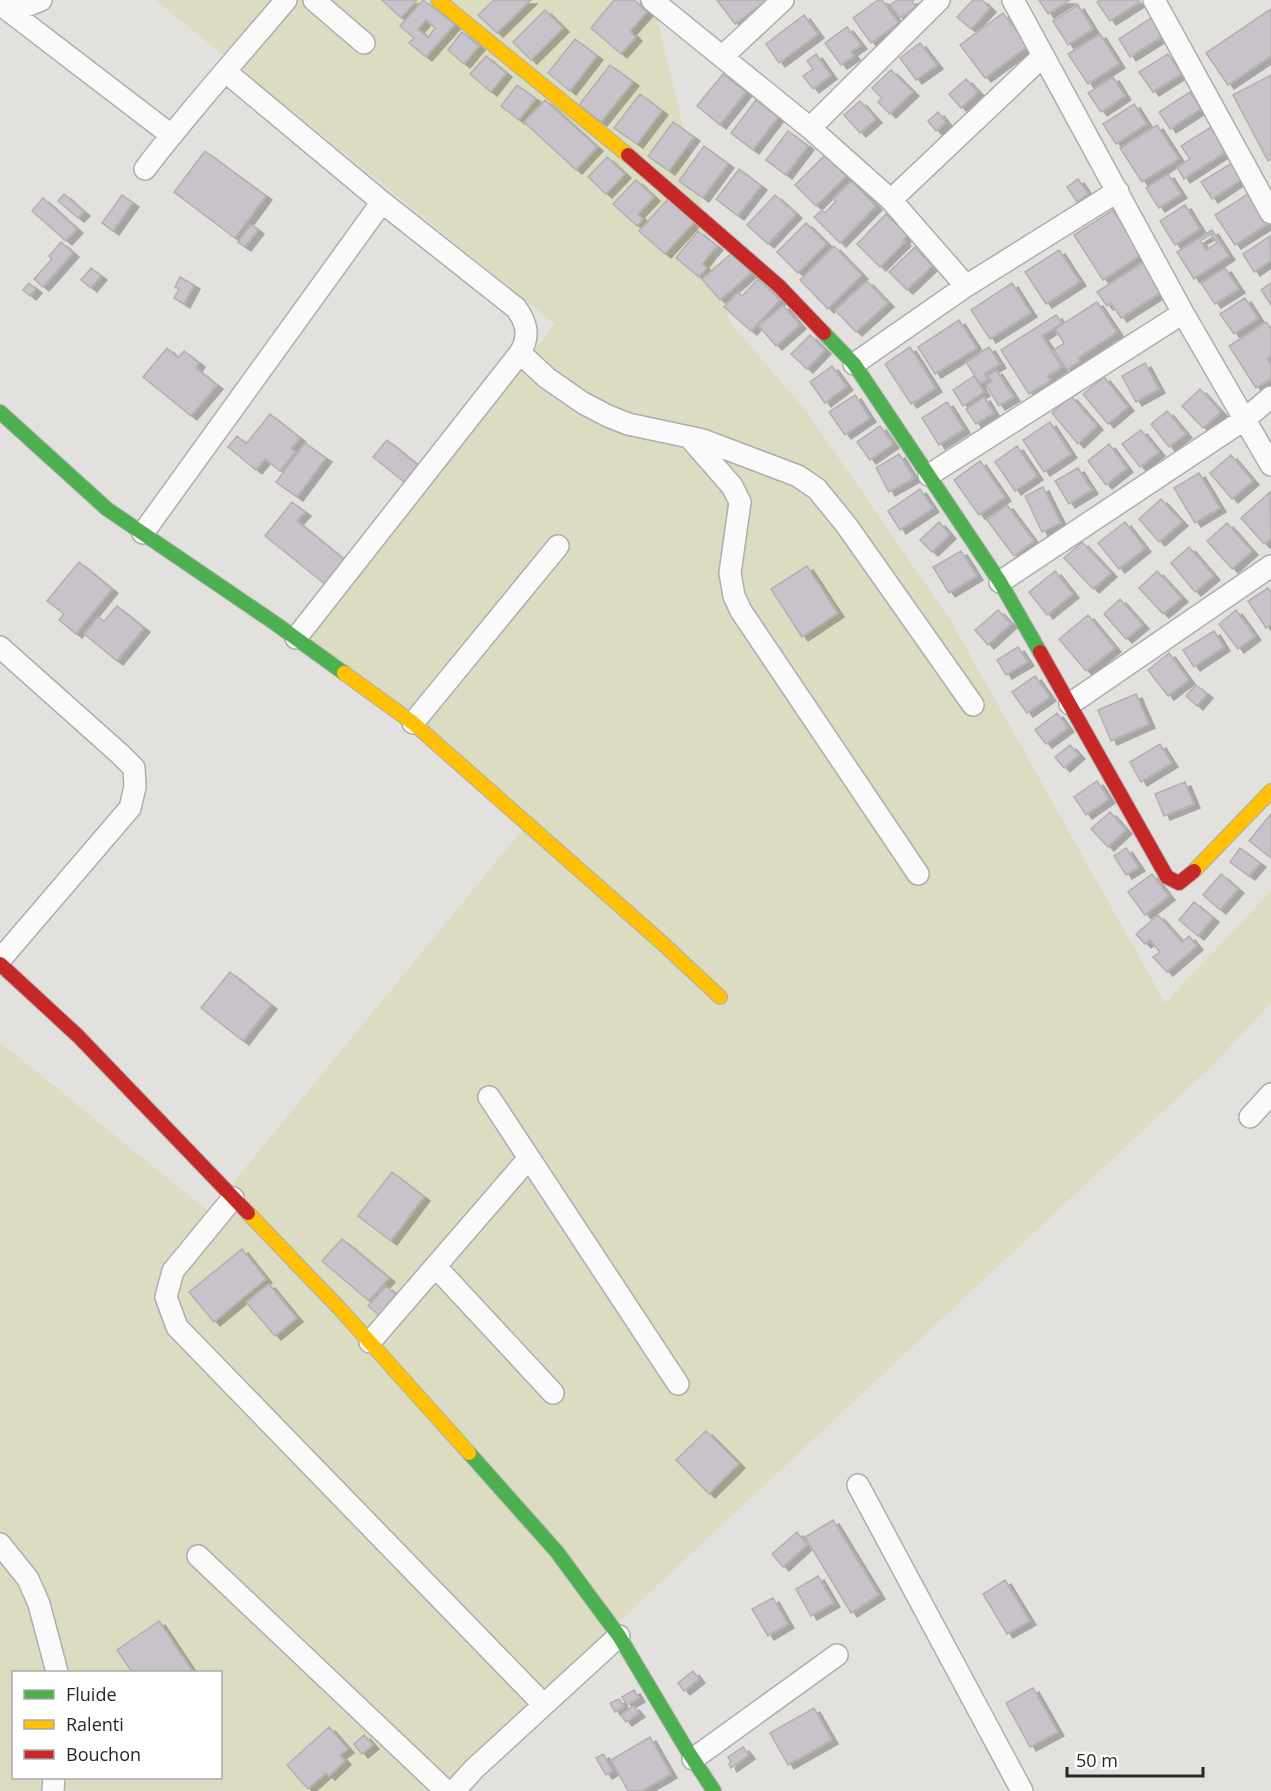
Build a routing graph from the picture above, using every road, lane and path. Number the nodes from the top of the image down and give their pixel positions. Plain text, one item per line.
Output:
1 (41, 0) edge
2 (286, 0) edge
3 (314, 0) edge
4 (652, 0) edge
5 (783, 0) edge
6 (939, 0) edge
7 (1013, 0) edge
8 (1154, 0) edge
9 (449, 3) edge
10 (5, 8) edge
11 (364, 43) dead end
12 (723, 56) junction
13 (1043, 56) junction
14 (226, 72) junction
15 (810, 128) junction
16 (171, 135) junction
17 (145, 169) dead end
18 (1118, 191) junction
19 (891, 200) junction
20 (382, 202) junction
21 (1271, 213) edge
22 (966, 286) junction
23 (1184, 313) junction
24 (519, 353) junction
25 (854, 364) junction
26 (1271, 397) edge
27 (0, 412) edge
28 (1245, 419) junction
29 (690, 438) junction
30 (1271, 465) edge
31 (929, 476) junction
32 (143, 533) junction
33 (558, 546) dead end
34 (1271, 566) edge
35 (1000, 582) junction
36 (296, 638) junction
37 (0, 647) edge
38 (1070, 704) junction
39 (973, 705) dead end
40 (413, 723) junction
41 (1271, 791) edge
42 (918, 874) dead end
43 (0, 962) edge
44 (720, 997) dead end
45 (1271, 1094) edge
46 (489, 1097) dead end
47 (1250, 1117) dead end
48 (529, 1158) junction
49 (233, 1198) junction
50 (436, 1267) junction
51 (370, 1342) junction
52 (678, 1384) dead end
53 (553, 1393) dead end
54 (858, 1485) dead end
55 (0, 1544) edge
56 (198, 1556) dead end
57 (619, 1636) junction
58 (837, 1655) dead end
59 (57, 1671) edge
60 (544, 1705) junction
61 (693, 1759) junction
62 (446, 1791) edge
63 (454, 1791) edge
64 (714, 1791) edge
65 (1022, 1791) edge

1 - 10 street
2 - 14 street
3 - 11 street
4 - 12 street
5 - 12 street
6 - 15 street
7 - 13 street
8 - 21 street
9 - 25 street
10 - 16 street
12 - 15 street
13 - 18 street
13 - 19 street
14 - 16 street
14 - 20 street
15 - 19 street
16 - 17 street
18 - 22 street
18 - 23 street
19 - 22 street
20 - 24 street
20 - 32 street
22 - 25 street
23 - 28 street
23 - 31 street
24 - 29 street
24 - 36 street
25 - 31 street
26 - 28 street
27 - 32 street
28 - 30 street
28 - 35 street
29 - 39 street
29 - 42 street
31 - 35 street
32 - 36 street
33 - 40 street
34 - 38 street
35 - 38 street
36 - 40 street
37 - 43 street
38 - 41 street
40 - 44 street
43 - 49 street
45 - 47 street
46 - 48 street
48 - 50 street
48 - 52 street
49 - 51 street
49 - 60 street
50 - 51 street
50 - 53 street
51 - 57 street
54 - 65 street
55 - 59 street
56 - 62 street
57 - 60 street
57 - 61 street
58 - 61 street
60 - 63 street
61 - 64 street

